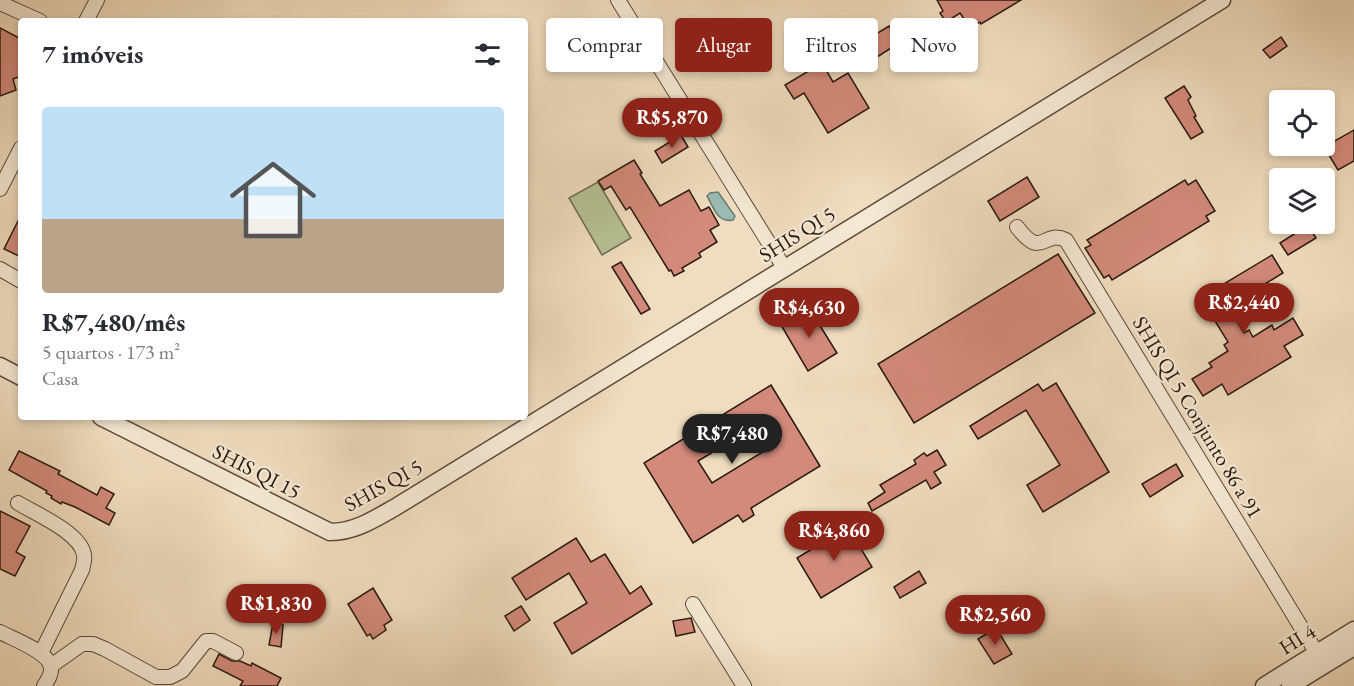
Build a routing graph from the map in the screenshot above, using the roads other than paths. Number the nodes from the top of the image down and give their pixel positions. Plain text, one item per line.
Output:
1 (97, 0) edge
2 (618, 0) edge
3 (1216, 2) edge
4 (0, 3) edge
5 (33, 18) edge
6 (88, 18) edge
7 (18, 154) edge
8 (0, 189) edge
9 (1017, 227) dead end
10 (0, 269) edge
11 (784, 269) junction
12 (18, 279) edge
13 (0, 366) edge
14 (18, 375) edge
15 (107, 420) edge
16 (18, 503) dead end
17 (330, 532) joint
18 (693, 604) dead end
19 (1354, 630) edge
20 (0, 632) edge
21 (1354, 647) edge
22 (41, 653) junction
23 (236, 653) dead end
24 (1321, 659) junction
25 (51, 666) junction
26 (44, 686) edge
27 (744, 686) edge
28 (1264, 686) edge
29 (1290, 686) edge

1 - 6 street
2 - 11 street
3 - 11 street, SHIS QI 5
4 - 5 street
7 - 8 street
9 - 24 street, SHIS QI 5 Conjunto 86 a 91
10 - 12 street
11 - 17 street, SHIS QI 5
13 - 14 street
15 - 17 street, SHIS QI 15
16 - 22 street
18 - 27 street
19 - 24 street, HI 4
20 - 22 street
21 - 24 street, HI 4
22 - 25 street
23 - 25 street
24 - 28 street, HI 4
24 - 29 street, HI 4
25 - 26 street

